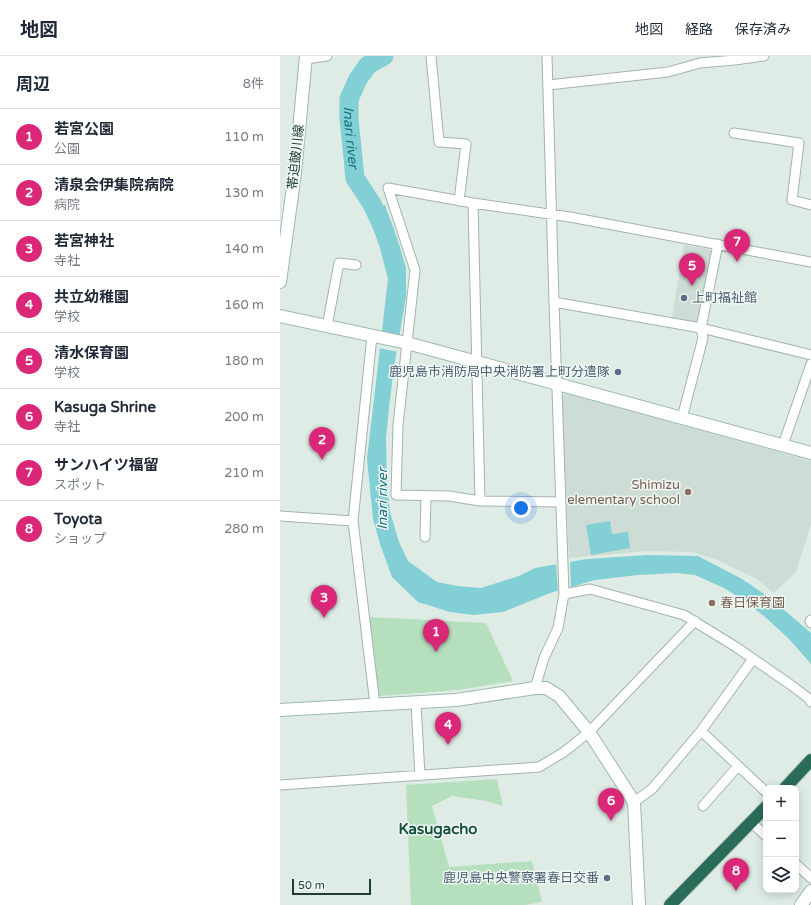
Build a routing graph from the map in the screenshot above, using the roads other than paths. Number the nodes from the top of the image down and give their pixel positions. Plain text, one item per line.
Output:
1 (326, 56) edge
2 (431, 56) edge
3 (547, 56) edge
4 (764, 56) edge
5 (306, 57) edge
6 (735, 58) edge
7 (548, 85) junction
8 (734, 133) dead end
9 (459, 201) junction
10 (473, 203) junction
11 (811, 205) edge
12 (552, 215) junction
13 (718, 244) junction
14 (811, 262) edge
15 (356, 265) dead end
16 (280, 282) edge
17 (554, 302) junction
18 (280, 316) edge
19 (327, 326) junction
20 (701, 328) junction
21 (373, 336) junction
22 (406, 343) junction
23 (811, 355) edge
24 (476, 362) junction
25 (811, 364) edge
26 (556, 384) junction
27 (682, 418) junction
28 (784, 445) junction
29 (811, 453) edge
30 (426, 496) junction
31 (480, 501) junction
32 (561, 502) junction
33 (280, 516) edge
34 (353, 521) junction
35 (425, 537) dead end
36 (564, 594) junction
37 (695, 621) junction
38 (752, 660) junction
39 (535, 688) junction
40 (811, 702) edge
41 (416, 703) junction
42 (375, 705) junction
43 (280, 710) edge
44 (701, 731) junction
45 (588, 732) junction
46 (811, 760) edge
47 (738, 766) junction
48 (420, 776) junction
49 (280, 785) edge
50 (788, 785) edge
51 (763, 789) edge
52 (634, 802) junction
53 (703, 806) dead end
54 (763, 810) edge
55 (751, 822) junction
56 (763, 833) edge
57 (799, 867) edge
58 (811, 878) edge
59 (811, 891) edge
60 (639, 905) edge
61 (670, 905) edge
62 (801, 905) edge

1 - 5 street
2 - 9 street
3 - 7 street
4 - 6 street
5 - 16 street, 帯迫皷川線
6 - 7 street
7 - 12 street
8 - 11 street
9 - 10 street
9 - 22 street
10 - 12 street
10 - 24 street
12 - 13 street
12 - 17 street
13 - 14 street
13 - 20 street
15 - 19 street
17 - 20 street
17 - 26 street
18 - 19 street
19 - 21 street
20 - 23 street
20 - 27 street
21 - 22 street
21 - 34 street
22 - 24 street
22 - 30 street
24 - 26 street
24 - 31 street
25 - 28 street
26 - 27 street
26 - 32 street
27 - 28 street
28 - 29 street
30 - 31 street
30 - 35 street
31 - 32 street
32 - 36 street
33 - 34 street
34 - 42 street
36 - 37 street
36 - 39 street
37 - 38 street
37 - 45 street
38 - 40 street
38 - 44 street
39 - 41 street
39 - 45 street
41 - 42 street
41 - 48 street
42 - 43 street
44 - 47 street
44 - 52 street
45 - 48 street
45 - 52 street
46 - 50 highway
47 - 51 street
47 - 53 street
48 - 49 street
52 - 60 street
54 - 55 highway
55 - 56 street
55 - 61 highway
57 - 58 street
59 - 62 street

